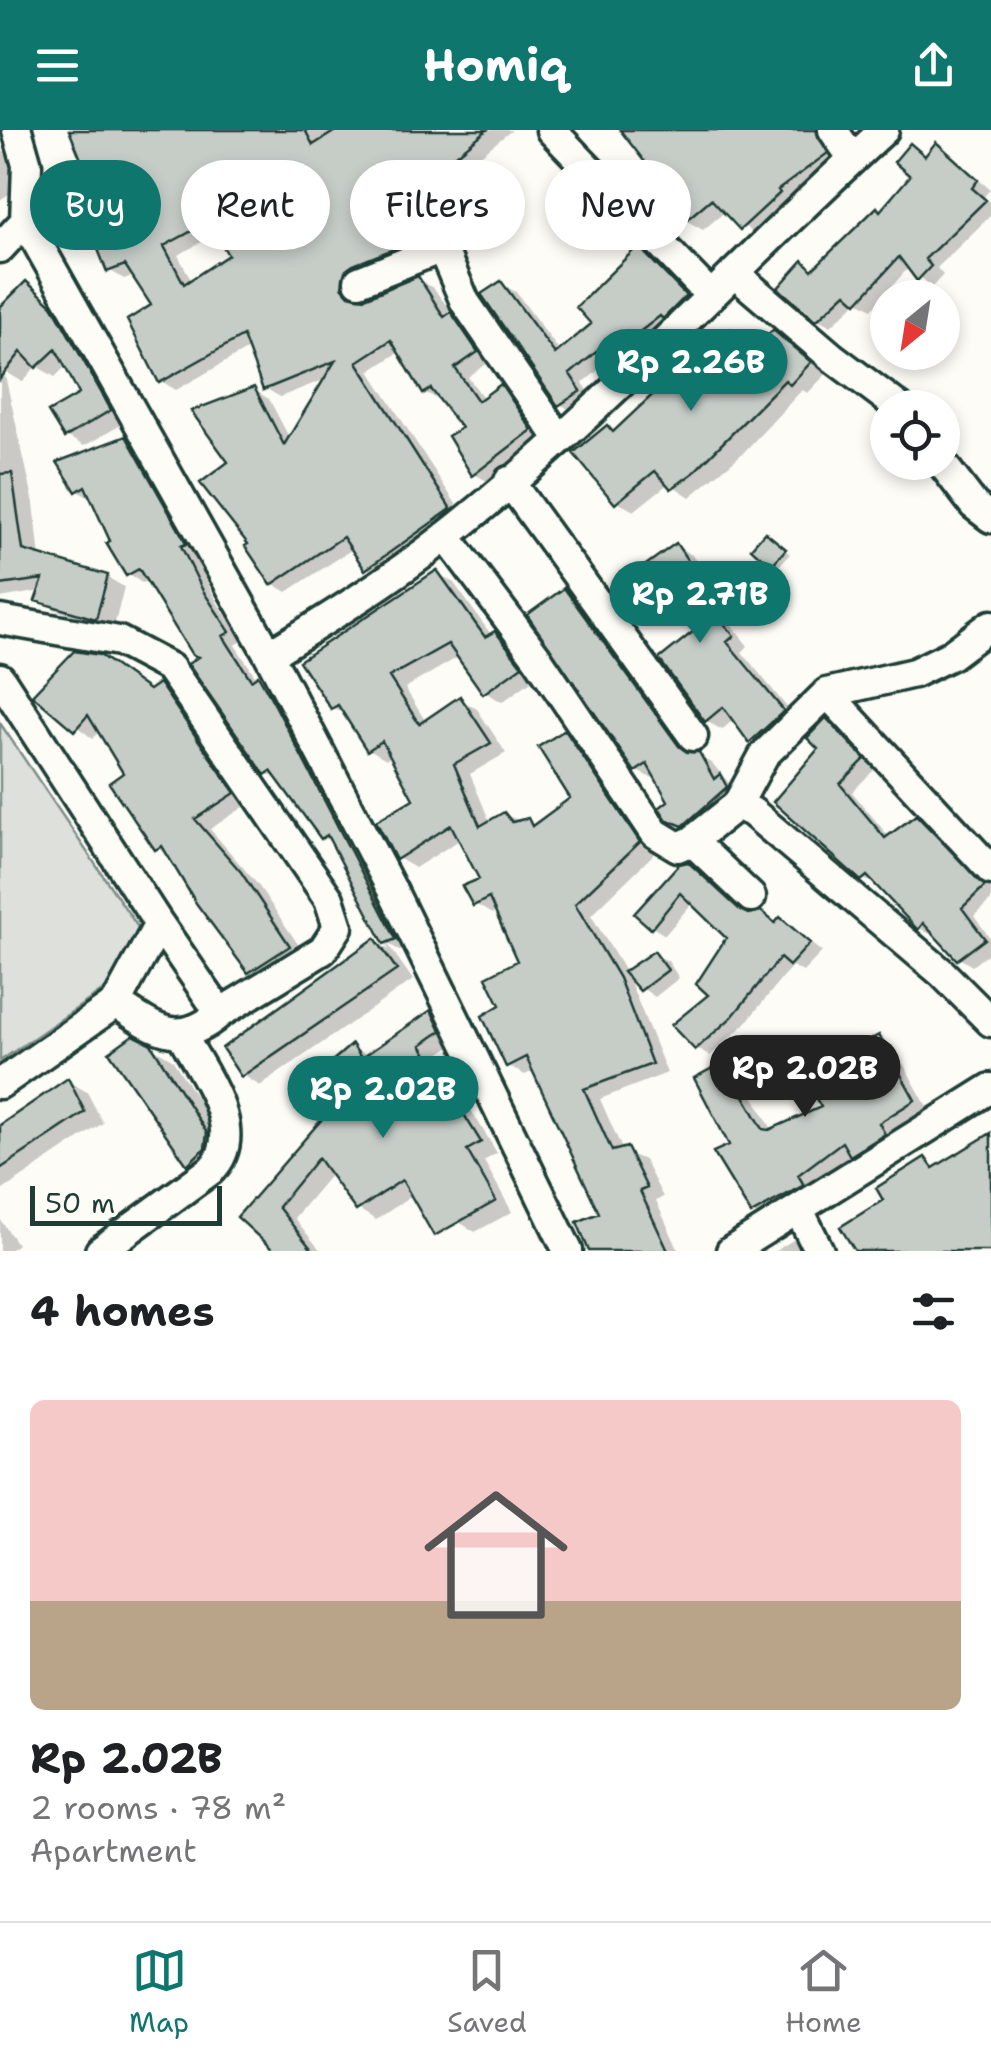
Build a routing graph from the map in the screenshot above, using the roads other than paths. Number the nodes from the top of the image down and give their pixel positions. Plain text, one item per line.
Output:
1 (17, 130) edge
2 (550, 130) edge
3 (832, 130) edge
4 (884, 130) edge
5 (853, 158) junction
6 (25, 221) junction
7 (0, 248) edge
8 (734, 273) junction
9 (359, 281) dead end
10 (711, 296) junction
11 (876, 390) edge
12 (559, 438) junction
13 (955, 480) edge
14 (510, 481) junction
15 (991, 518) edge
16 (446, 536) junction
17 (0, 620) edge
18 (991, 626) edge
19 (269, 656) junction
20 (0, 678) edge
21 (827, 693) junction
22 (693, 736) dead end
23 (738, 805) junction
24 (692, 841) junction
25 (991, 870) edge
26 (752, 897) dead end
27 (160, 924) junction
28 (116, 1002) junction
29 (220, 1013) junction
30 (991, 1022) edge
31 (182, 1035) junction
32 (0, 1084) edge
33 (986, 1101) edge
34 (799, 1210) junction
35 (100, 1251) edge
36 (568, 1251) edge
37 (731, 1251) edge
38 (819, 1251) edge

1 - 6 street
2 - 10 street
3 - 5 street
4 - 5 street
5 - 8 street
6 - 7 street
6 - 19 street
8 - 10 street
8 - 11 street
9 - 12 street
10 - 12 street
12 - 14 street
13 - 15 street
14 - 16 street
14 - 22 street
16 - 19 street
16 - 24 street
17 - 29 street
18 - 21 street
19 - 36 street
20 - 27 street
21 - 23 street
21 - 25 street
23 - 24 street
23 - 30 street
24 - 26 street
27 - 28 street
27 - 29 street
28 - 31 street
28 - 32 street
29 - 31 street
31 - 35 street
33 - 34 street
34 - 37 street
34 - 38 street

